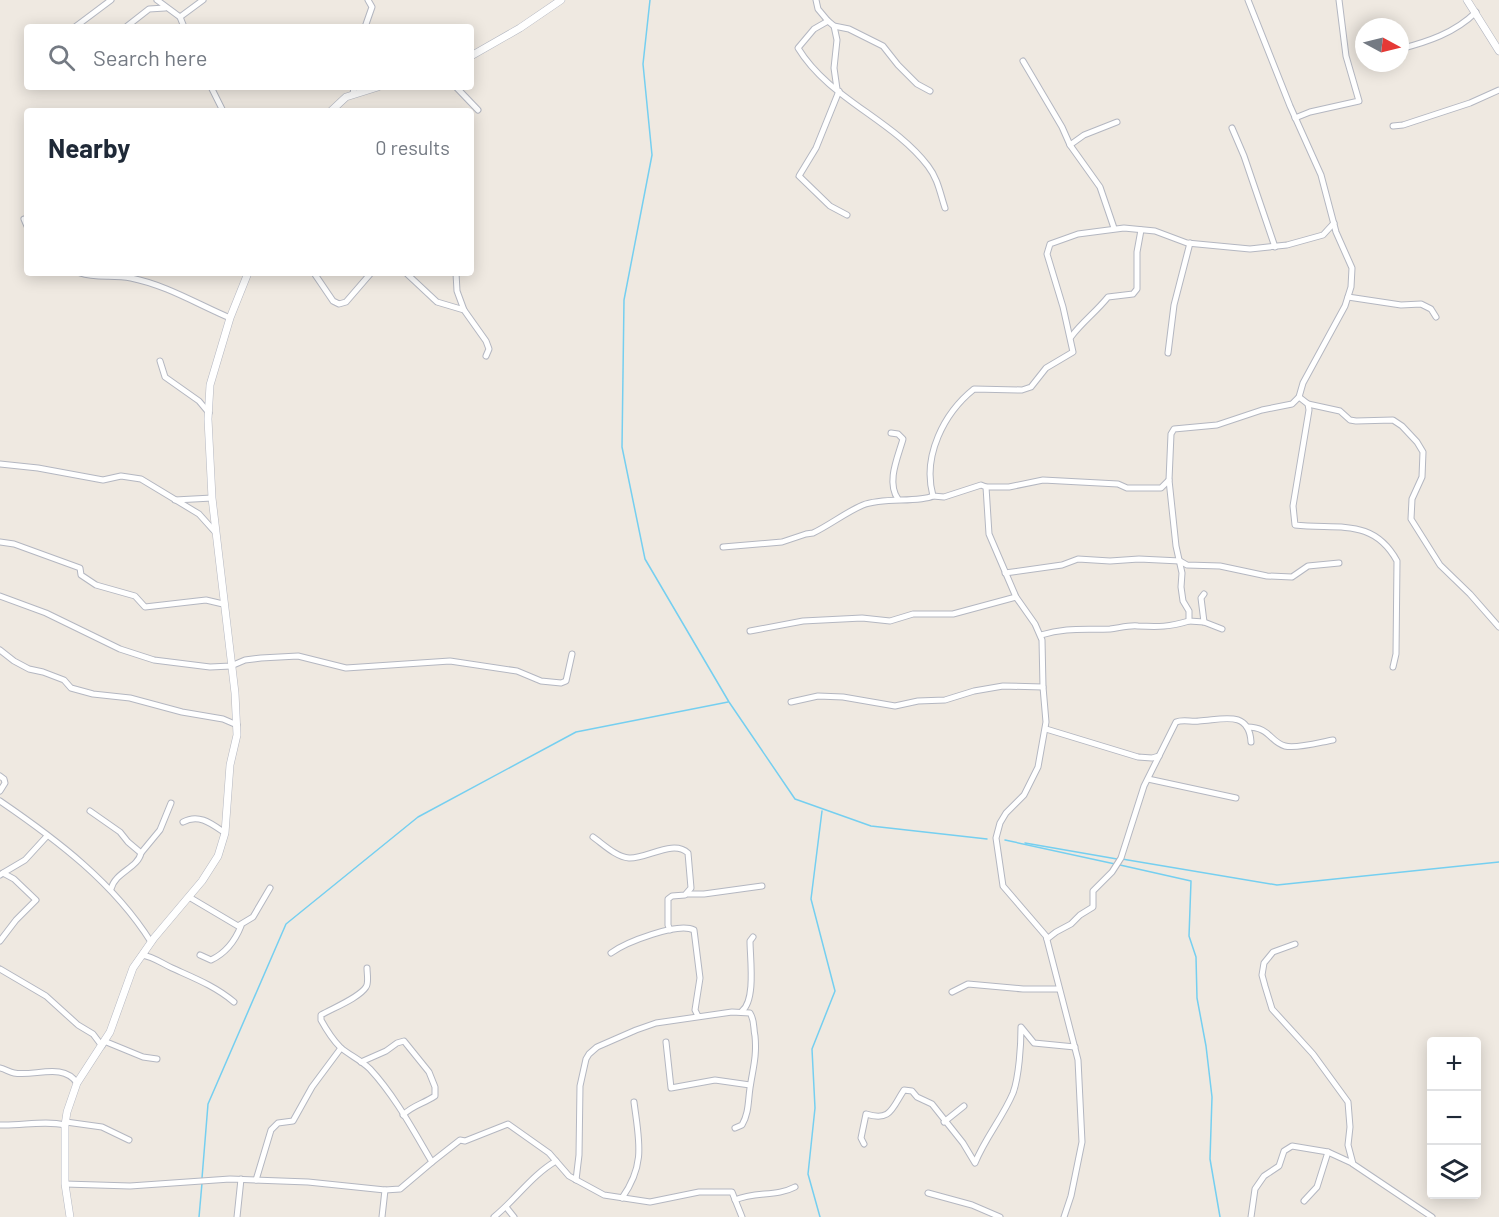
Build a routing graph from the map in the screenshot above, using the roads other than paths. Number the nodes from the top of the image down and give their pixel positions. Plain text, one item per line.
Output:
1 (111, 0) edge
2 (157, 0) edge
3 (203, 0) edge
4 (368, 0) edge
5 (561, 0) edge
6 (816, 0) edge
7 (1248, 0) edge
8 (1339, 0) edge
9 (1467, 0) edge
10 (165, 8) junction
11 (1476, 12) junction
12 (180, 17) junction
13 (828, 21) junction
14 (79, 24) edge
15 (130, 24) edge
16 (183, 24) edge
17 (366, 24) edge
18 (834, 26) junction
19 (1409, 47) edge
20 (1499, 51) edge
21 (474, 54) edge
22 (1023, 62) dead end
23 (212, 90) edge
24 (353, 90) edge
25 (459, 90) edge
26 (838, 90) junction
27 (1499, 90) edge
28 (930, 91) dead end
29 (222, 108) edge
30 (334, 108) edge
31 (478, 110) dead end
32 (1295, 118) junction
33 (1117, 122) dead end
34 (1393, 126) dead end
35 (1232, 128) dead end
36 (1070, 145) junction
37 (945, 208) dead end
38 (847, 215) dead end
39 (1334, 223) junction
40 (1114, 228) junction
41 (1141, 230) junction
42 (1190, 243) junction
43 (1275, 247) junction
44 (88, 276) edge
45 (247, 276) edge
46 (316, 276) edge
47 (368, 276) edge
48 (409, 276) edge
49 (456, 276) edge
50 (1348, 297) junction
51 (464, 310) junction
52 (1436, 317) dead end
53 (230, 318) junction
54 (1071, 337) junction
55 (1168, 353) dead end
56 (486, 356) dead end
57 (160, 361) dead end
58 (1299, 397) junction
59 (1308, 404) junction
60 (209, 413) junction
61 (891, 433) dead end
62 (0, 464) edge
63 (1169, 480) junction
64 (986, 487) junction
65 (933, 496) junction
66 (212, 498) junction
67 (173, 499) junction
68 (898, 499) junction
69 (217, 534) junction
70 (0, 542) edge
71 (723, 547) dead end
72 (1180, 561) junction
73 (1339, 563) dead end
74 (1005, 573) junction
75 (1204, 594) dead end
76 (0, 597) edge
77 (1016, 597) junction
78 (223, 604) junction
79 (1189, 621) junction
80 (1204, 622) junction
81 (1499, 627) edge
82 (1222, 629) dead end
83 (750, 631) dead end
84 (1041, 635) junction
85 (0, 650) edge
86 (572, 654) dead end
87 (231, 666) junction
88 (1393, 668) dead end
89 (1043, 687) junction
90 (791, 702) dead end
91 (237, 725) junction
92 (1247, 727) junction
93 (1046, 729) junction
94 (1334, 740) dead end
95 (1251, 742) dead end
96 (1159, 756) junction
97 (0, 776) edge
98 (1148, 779) junction
99 (0, 791) edge
100 (1236, 798) dead end
101 (0, 801) edge
102 (171, 803) dead end
103 (90, 811) dead end
104 (183, 822) dead end
105 (225, 833) junction
106 (48, 836) junction
107 (593, 837) dead end
108 (141, 853) junction
109 (2, 874) edge
110 (762, 886) dead end
111 (270, 888) dead end
112 (111, 889) junction
113 (688, 894) junction
114 (189, 897) junction
115 (242, 924) junction
116 (670, 930) junction
117 (753, 937) dead end
118 (1047, 939) junction
119 (0, 941) edge
120 (151, 942) junction
121 (1295, 944) dead end
122 (611, 953) dead end
123 (142, 955) junction
124 (200, 955) dead end
125 (367, 968) dead end
126 (0, 969) edge
127 (1059, 989) junction
128 (952, 992) dead end
129 (234, 1002) dead end
130 (742, 1011) junction
131 (698, 1016) junction
132 (666, 1042) dead end
133 (103, 1043) junction
134 (1076, 1047) junction
135 (341, 1048) junction
136 (158, 1059) dead end
137 (361, 1062) junction
138 (0, 1068) edge
139 (77, 1083) junction
140 (750, 1085) junction
141 (634, 1102) dead end
142 (964, 1106) dead end
143 (403, 1115) junction
144 (944, 1122) junction
145 (66, 1123) junction
146 (0, 1125) edge
147 (735, 1128) dead end
148 (129, 1140) dead end
149 (864, 1144) dead end
150 (1328, 1152) junction
151 (556, 1161) junction
152 (432, 1162) junction
153 (1353, 1164) junction
154 (241, 1179) junction
155 (256, 1180) junction
156 (576, 1180) junction
157 (65, 1184) junction
158 (795, 1187) dead end
159 (385, 1190) junction
160 (928, 1193) dead end
161 (622, 1198) junction
162 (735, 1200) junction
163 (1304, 1201) dead end
164 (506, 1207) junction
165 (70, 1217) edge
166 (237, 1217) edge
167 (382, 1217) edge
168 (494, 1217) edge
169 (513, 1217) edge
170 (742, 1217) edge
171 (1000, 1217) edge
172 (1064, 1217) edge
173 (1251, 1217) edge
174 (1432, 1217) edge

1 - 14 street
2 - 10 street
3 - 12 street
4 - 17 street
5 - 21 street
6 - 13 street
7 - 32 street
8 - 32 street
9 - 11 street
10 - 12 street
10 - 15 street
11 - 19 street
11 - 20 street
12 - 16 street
13 - 18 street
13 - 26 street
18 - 26 street
18 - 28 street
22 - 36 street
23 - 29 street
24 - 30 street
25 - 31 street
26 - 37 street
26 - 38 street
27 - 34 street
32 - 39 street
33 - 36 street
35 - 43 street
36 - 40 street
39 - 43 street
39 - 50 street
40 - 41 street
40 - 54 street
41 - 42 street
41 - 54 street
42 - 43 street
42 - 55 street
44 - 53 street
45 - 53 street
46 - 47 street
48 - 51 street
49 - 51 street
50 - 52 street
50 - 58 street
51 - 56 street
53 - 60 street
54 - 65 street
57 - 60 street
58 - 59 street
58 - 63 street
59 - 81 street
59 - 88 street
60 - 66 street
61 - 68 street
62 - 67 street
63 - 64 street
63 - 72 street
64 - 65 street
64 - 74 street
65 - 68 street
66 - 67 street
66 - 69 street
67 - 69 street
68 - 71 street
69 - 78 street
70 - 78 street
72 - 73 street
72 - 74 street
72 - 79 street
74 - 77 street
75 - 80 street
76 - 87 street
77 - 83 street
77 - 84 street
78 - 87 street
79 - 80 street
79 - 84 street
80 - 82 street
84 - 89 street
85 - 91 street
86 - 87 street
87 - 91 street
89 - 90 street
89 - 93 street
91 - 105 street
92 - 94 street
92 - 95 street
92 - 96 street
93 - 96 street
93 - 118 street
96 - 98 street
97 - 99 street
98 - 100 street
98 - 118 street
101 - 106 street
102 - 108 street
103 - 108 street
104 - 105 street
105 - 114 street
106 - 109 street
106 - 112 street
107 - 113 street
108 - 112 street
109 - 119 street
110 - 113 street
111 - 115 street
112 - 120 street
113 - 116 street
114 - 115 street
114 - 120 street
115 - 124 street
116 - 122 street
116 - 131 street
117 - 130 street
118 - 127 street
120 - 123 street
121 - 153 street
123 - 129 street
123 - 133 street
125 - 135 street
126 - 133 street
127 - 128 street
127 - 134 street
130 - 131 street
130 - 140 street
131 - 156 street
132 - 140 street
133 - 136 street
133 - 139 street
134 - 144 street
134 - 172 street
135 - 137 street
135 - 155 street
137 - 143 street
137 - 143 street
138 - 139 street
139 - 145 street
140 - 147 street
141 - 161 street
142 - 144 street
143 - 152 street
144 - 149 street
145 - 146 street
145 - 148 street
145 - 157 street
150 - 153 street
150 - 163 street
150 - 173 street
151 - 152 street
151 - 156 street
151 - 164 street
152 - 159 street
153 - 174 street
154 - 155 street
154 - 157 street
154 - 166 street
155 - 159 street
156 - 161 street
157 - 165 street
158 - 162 street
159 - 167 street
160 - 171 street
161 - 162 street
162 - 170 street
164 - 168 street
164 - 169 street

